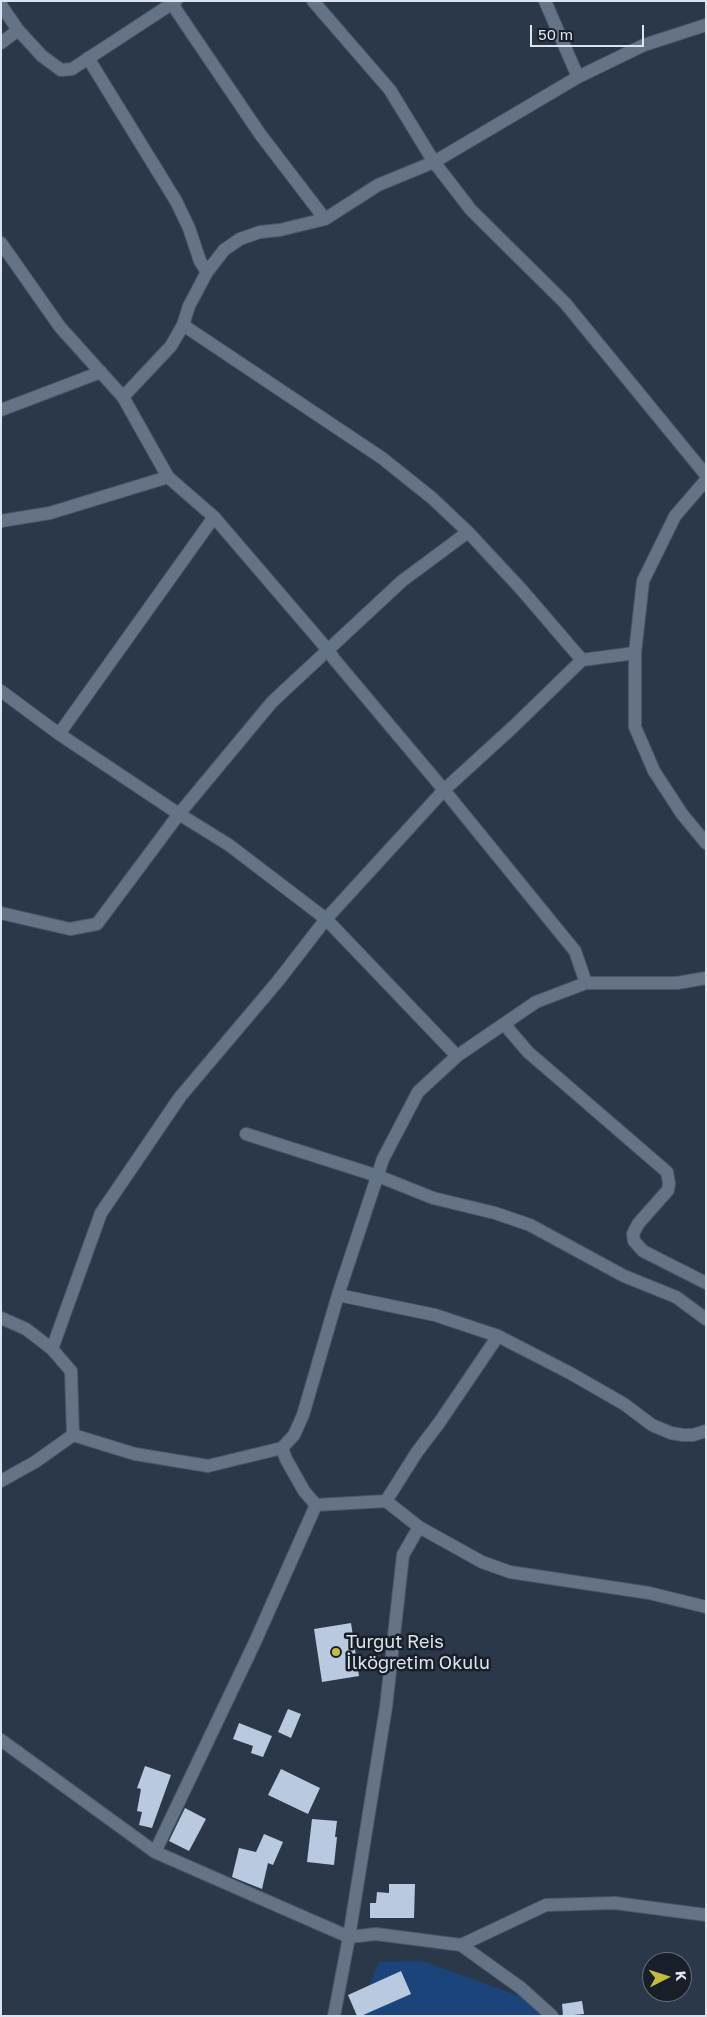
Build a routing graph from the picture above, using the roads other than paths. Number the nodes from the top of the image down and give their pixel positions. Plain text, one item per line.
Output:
1 (313, 1) edge
2 (545, 1) edge
3 (174, 3) edge
4 (1, 5) edge
5 (706, 25) edge
6 (18, 30) junction
7 (1, 43) edge
8 (88, 58) junction
9 (578, 77) junction
10 (434, 162) junction
11 (325, 219) junction
12 (1, 244) edge
13 (207, 272) junction
14 (183, 325) junction
15 (101, 372) junction
16 (123, 397) junction
17 (1, 410) edge
18 (706, 475) edge
19 (168, 477) junction
20 (706, 480) edge
21 (214, 518) junction
22 (1, 521) edge
23 (468, 532) junction
24 (328, 650) junction
25 (635, 653) junction
26 (582, 660) junction
27 (1, 691) edge
28 (59, 734) junction
29 (444, 790) junction
30 (179, 814) junction
31 (706, 843) edge
32 (1, 914) edge
33 (326, 920) junction
34 (704, 980) edge
35 (586, 983) junction
36 (504, 1024) junction
37 (457, 1056) junction
38 (246, 1134) dead end
39 (378, 1176) junction
40 (706, 1283) edge
41 (338, 1295) junction
42 (1, 1318) edge
43 (706, 1319) edge
44 (498, 1336) junction
45 (52, 1349) junction
46 (706, 1431) edge
47 (73, 1435) junction
48 (282, 1448) junction
49 (1, 1481) edge
50 (386, 1501) junction
51 (316, 1505) junction
52 (419, 1527) junction
53 (706, 1606) edge
54 (1, 1740) edge
55 (155, 1852) junction
56 (706, 1915) edge
57 (349, 1937) junction
58 (461, 1945) junction
59 (334, 2016) edge
60 (552, 2016) edge

1 - 10 street
2 - 9 street
3 - 8 street
3 - 11 street
4 - 6 street
5 - 9 street
6 - 7 street
6 - 8 street
8 - 13 street
9 - 10 street
10 - 11 street
10 - 18 street
11 - 13 street
12 - 15 street
13 - 14 street
14 - 16 street
14 - 23 street
15 - 16 street
15 - 17 street
16 - 19 street
19 - 21 street
19 - 22 street
20 - 25 street
21 - 24 street
21 - 28 street
23 - 24 street
23 - 26 street
24 - 29 street
24 - 30 street
25 - 26 street
25 - 31 street
26 - 29 street
27 - 28 street
28 - 30 street
29 - 33 street
29 - 35 street
30 - 32 street
30 - 33 street
33 - 37 street
33 - 45 street
34 - 35 street
35 - 36 street
36 - 37 street
36 - 40 street
37 - 39 street
38 - 39 street
39 - 41 street
39 - 43 street
41 - 44 street
41 - 48 street
42 - 45 street
44 - 46 street
44 - 50 street
45 - 47 street
47 - 48 street
47 - 49 street
48 - 51 street
50 - 51 street
50 - 52 street
51 - 55 street
52 - 53 street
52 - 57 street
54 - 55 street
55 - 57 street
56 - 58 street
57 - 58 street
57 - 59 street
58 - 60 street

